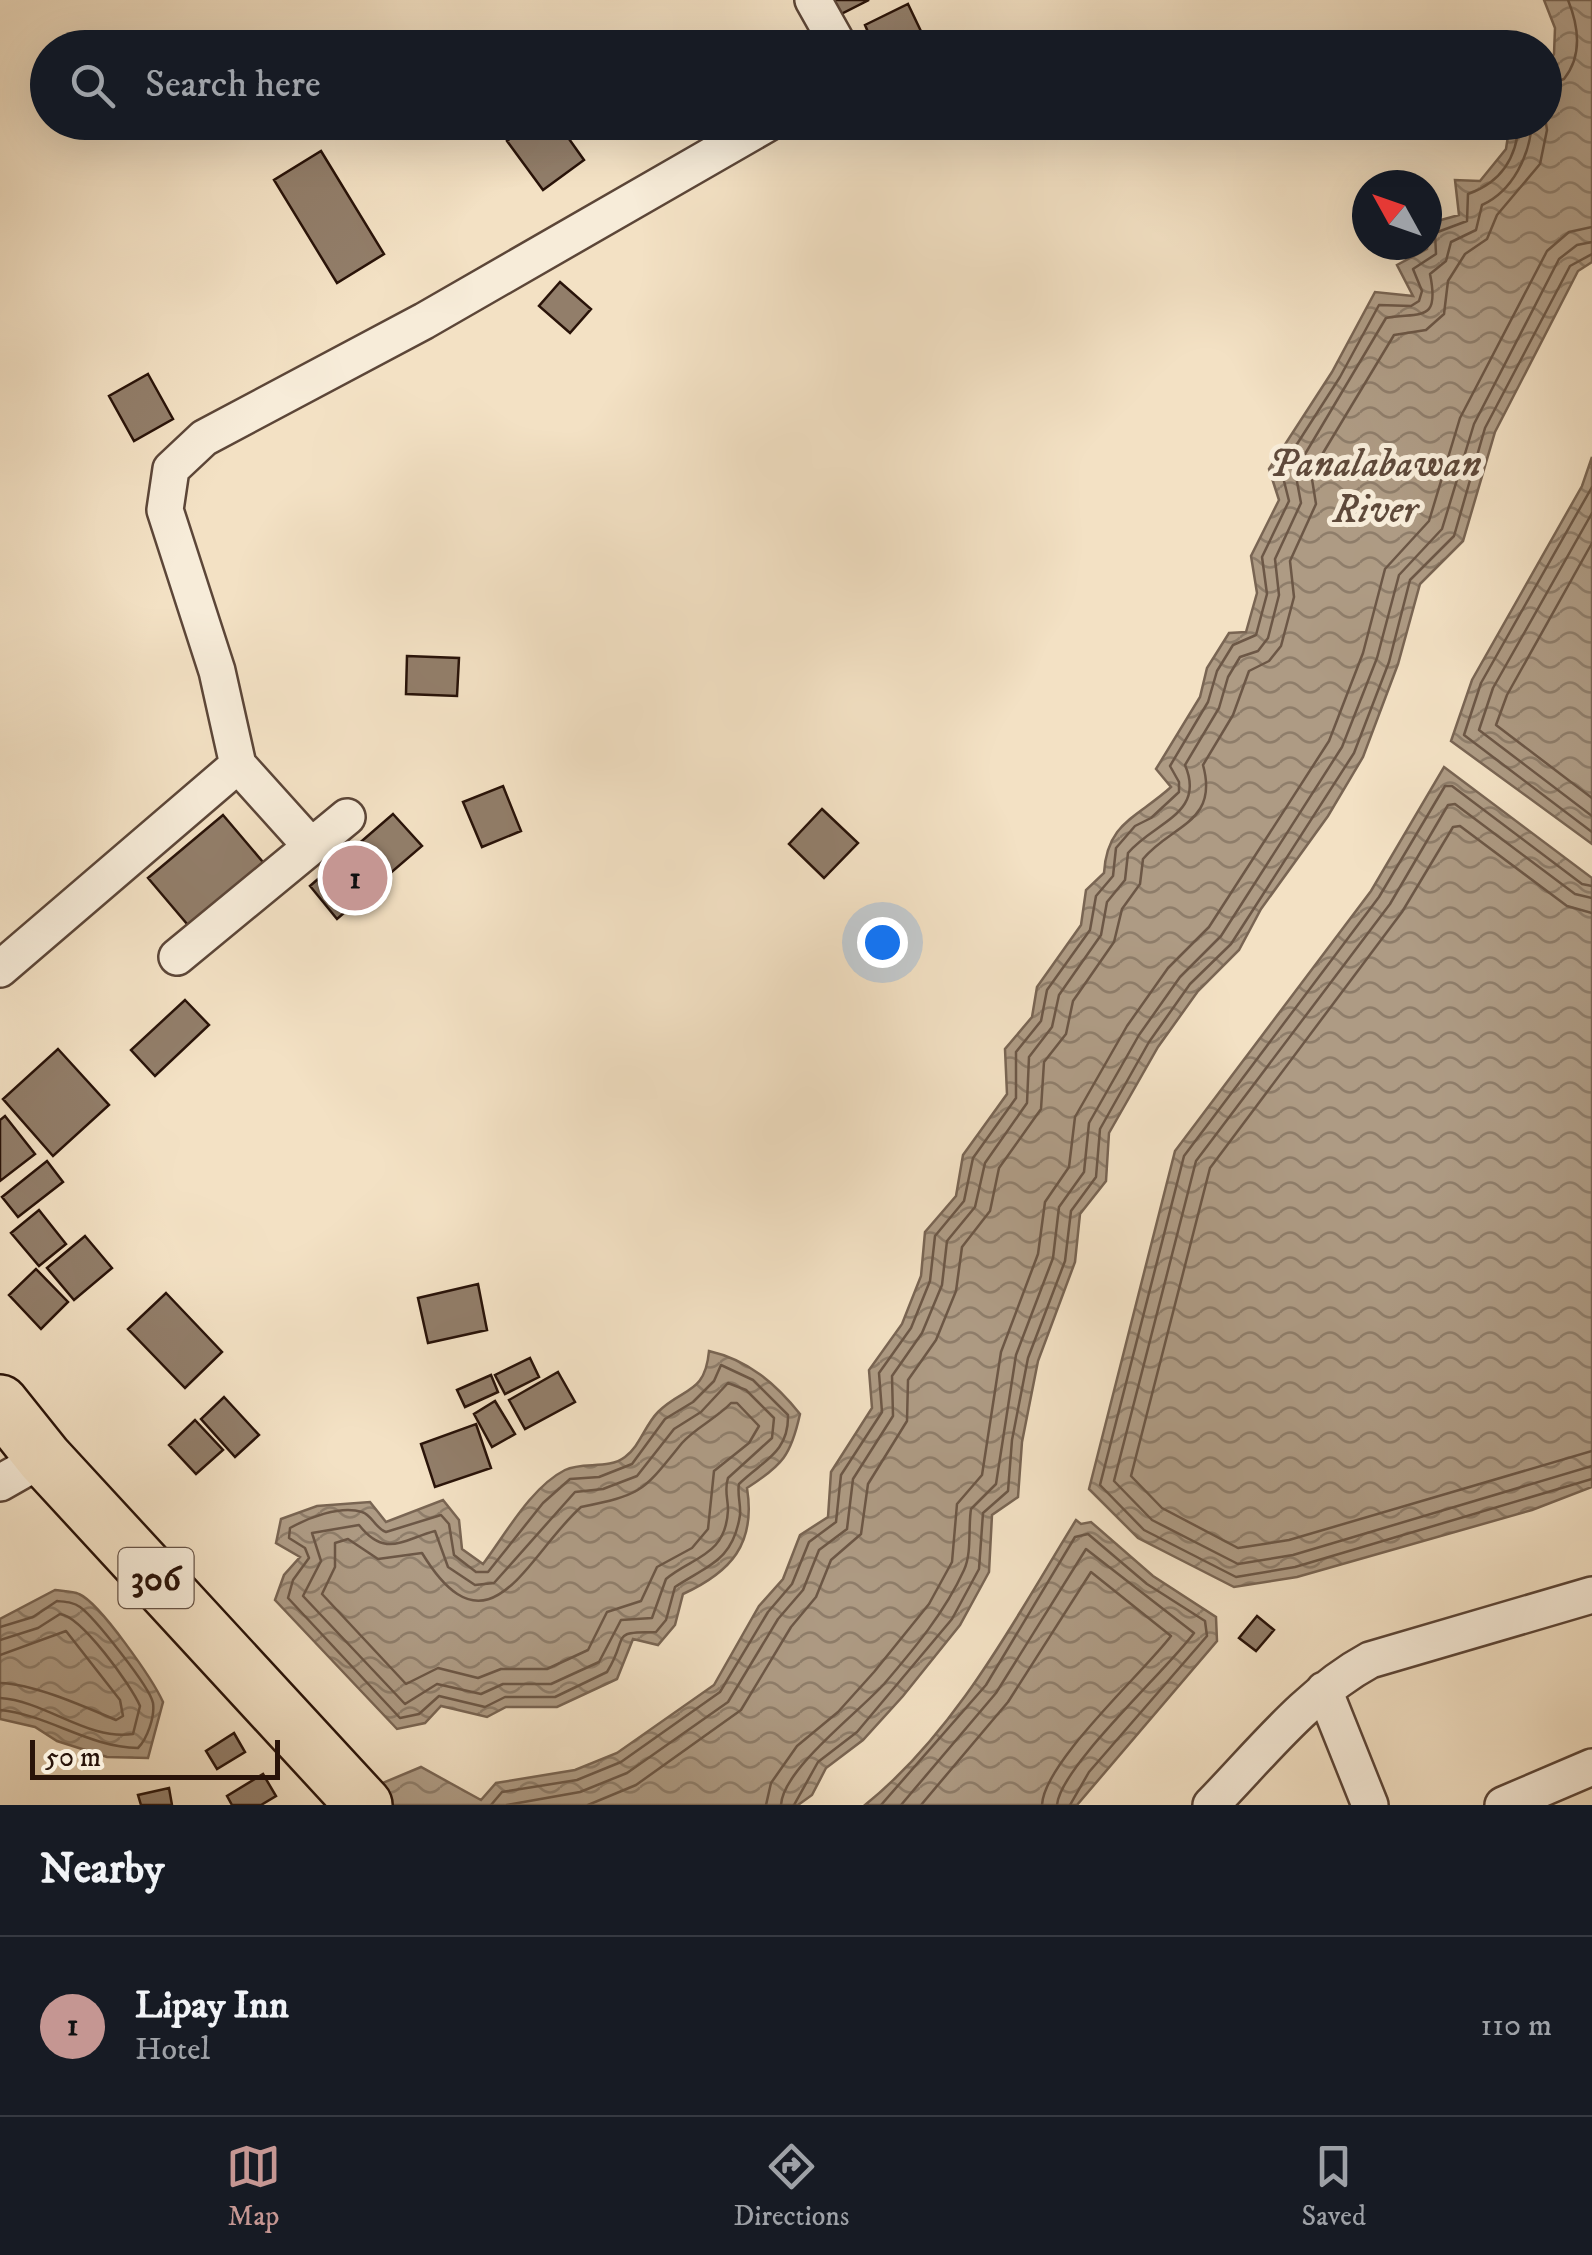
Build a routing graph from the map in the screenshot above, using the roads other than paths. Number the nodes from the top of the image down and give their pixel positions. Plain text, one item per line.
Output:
1 (812, 0) edge
2 (830, 30) edge
3 (739, 140) edge
4 (238, 765) junction
5 (347, 818) dead end
6 (310, 845) junction
7 (177, 957) dead end
8 (0, 969) edge
9 (0, 1403) edge
10 (22, 1470) edge
11 (1592, 1594) edge
12 (1324, 1690) junction
13 (1592, 1767) edge
14 (364, 1805) edge
15 (1211, 1805) edge
16 (1370, 1805) edge
17 (1502, 1805) edge

1 - 2 street
3 - 4 street
4 - 6 street
4 - 8 street
5 - 6 street
6 - 7 street
9 - 10 main road, 306
10 - 14 main road, 306
11 - 12 street
12 - 15 street
12 - 16 street
13 - 17 street

